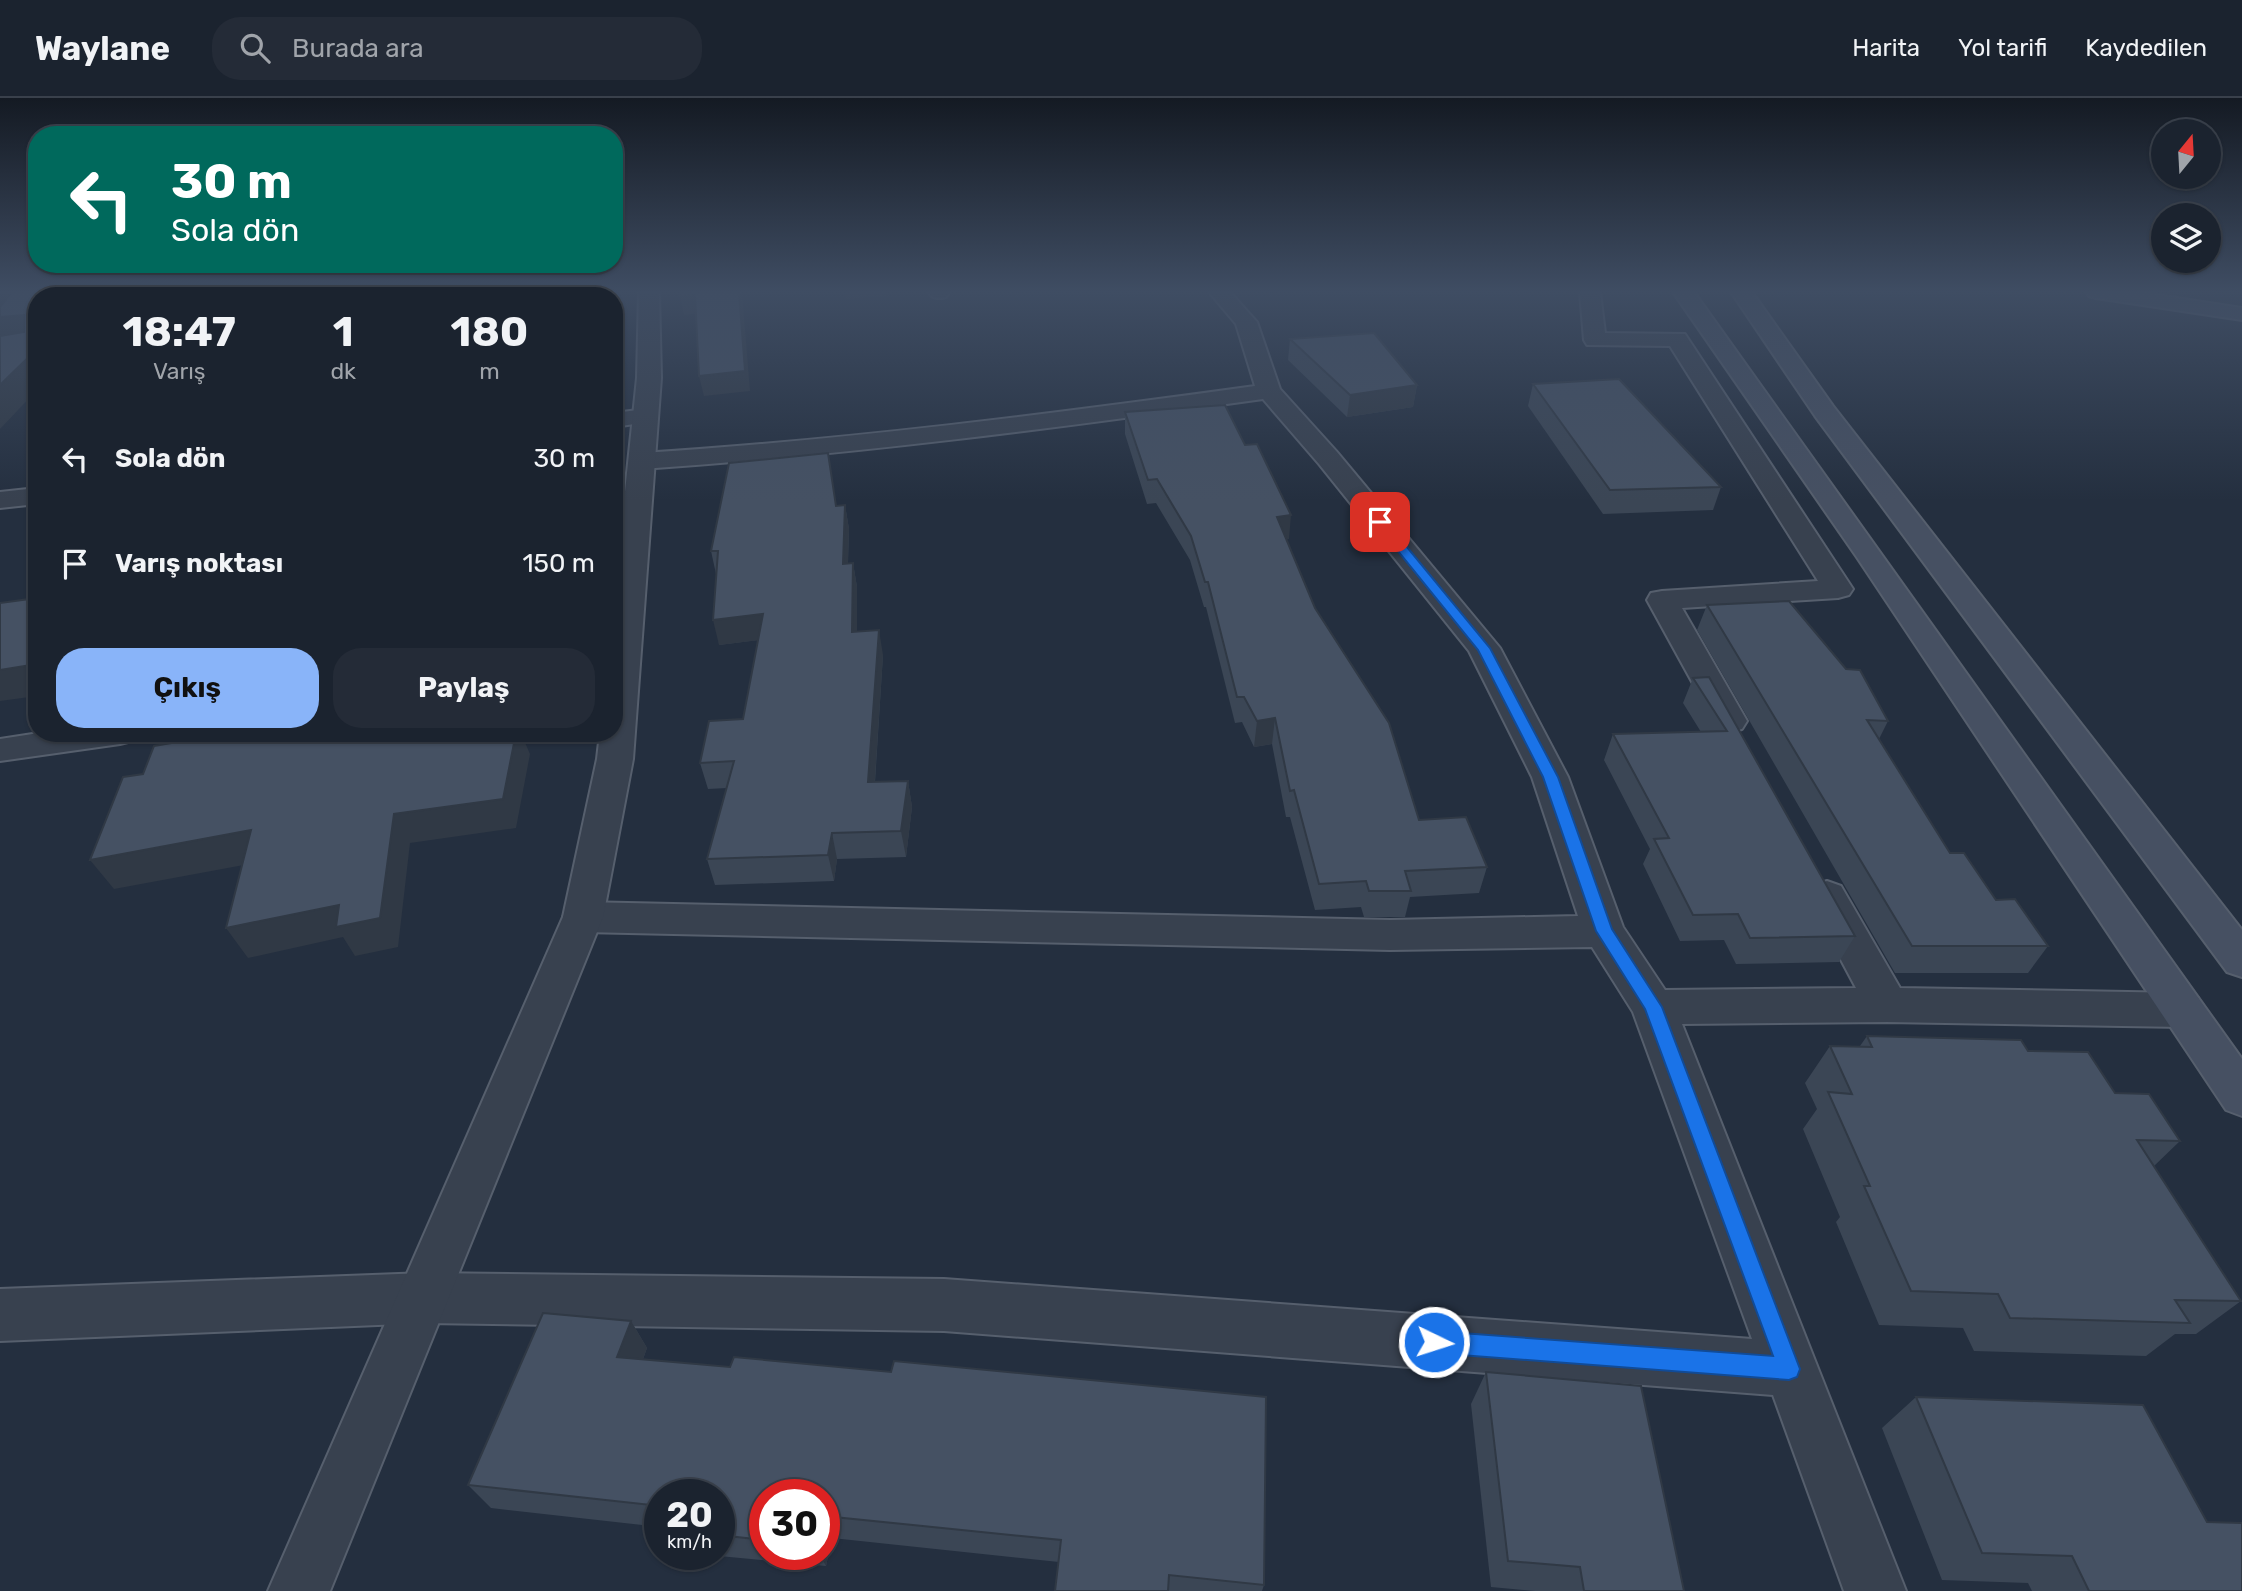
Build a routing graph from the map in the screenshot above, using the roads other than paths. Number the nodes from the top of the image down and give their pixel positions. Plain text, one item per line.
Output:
1 (649, 362) edge
2 (1259, 362) edge
3 (1692, 362) edge
4 (1732, 362) edge
5 (1790, 362) edge
6 (1269, 391) junction
7 (630, 418) edge
8 (642, 460) junction
9 (28, 497) edge
10 (0, 500) edge
11 (623, 629) edge
12 (56, 742) edge
13 (616, 742) edge
14 (1742, 743) edge
15 (0, 750) edge
16 (1814, 874) edge
17 (583, 918) junction
18 (1604, 931) junction
19 (2242, 961) edge
20 (1887, 1005) junction
21 (1653, 1007) junction
22 (2183, 1010) junction
23 (2242, 1096) edge
24 (425, 1298) junction
25 (0, 1315) edge
26 (1789, 1369) junction
27 (299, 1591) edge
28 (1875, 1591) edge

1 - 7 street
2 - 6 street
3 - 14 street
4 - 22 main road
5 - 19 main road
6 - 8 street
6 - 18 street
7 - 8 street
8 - 11 street
9 - 10 street
12 - 15 street
13 - 17 street
16 - 20 street
17 - 18 street
17 - 24 street
18 - 21 street
20 - 21 street
20 - 22 street
21 - 26 street
22 - 23 main road
24 - 25 street
24 - 26 street
24 - 27 street
26 - 28 street

